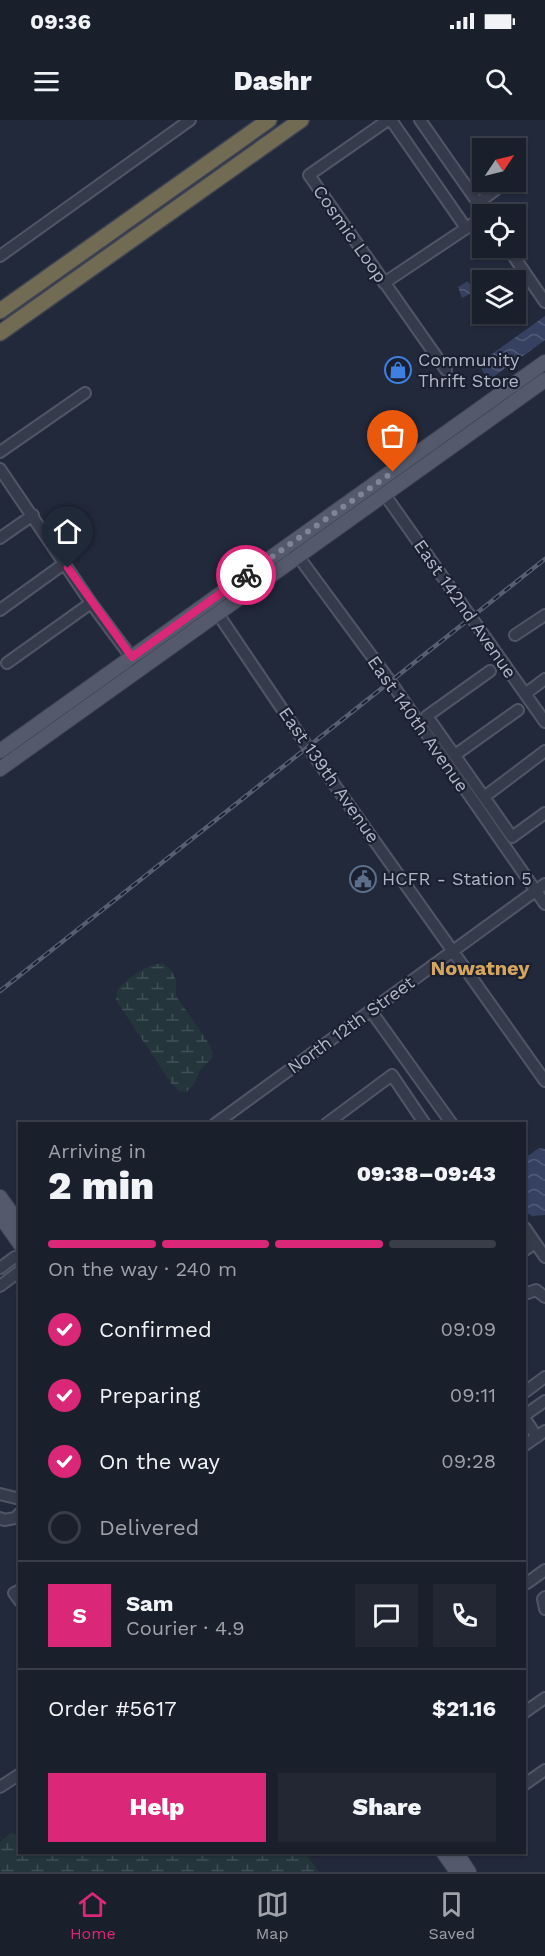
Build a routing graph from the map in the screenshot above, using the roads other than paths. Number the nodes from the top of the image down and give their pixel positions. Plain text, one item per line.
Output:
1 (269, 120) edge
2 (301, 120) edge
3 (390, 120) edge
4 (420, 120) edge
5 (186, 121) edge
6 (493, 192) edge
7 (478, 203) joint
8 (472, 224) edge
9 (466, 228) junction
10 (0, 256) edge
11 (515, 258) edge
12 (384, 283) junction
13 (545, 302) edge
14 (0, 311) edge
15 (0, 333) edge
16 (545, 362) edge
17 (446, 370) dead end
18 (545, 380) edge
19 (85, 393) dead end
20 (0, 452) edge
21 (0, 469) edge
22 (367, 490) junction
23 (384, 495) junction
24 (33, 515) junction
25 (0, 538) edge
26 (285, 548) junction
27 (293, 560) junction
28 (65, 563) junction
29 (91, 603) junction
30 (0, 610) edge
31 (218, 614) junction
32 (545, 615) edge
33 (515, 635) dead end
34 (6, 663) dead end
35 (136, 663) junction
36 (490, 670) dead end
37 (545, 679) edge
38 (92, 686) junction
39 (525, 694) junction
40 (518, 710) dead end
41 (427, 716) junction
42 (545, 722) edge
43 (421, 728) junction
44 (437, 730) junction
45 (31, 747) junction
46 (545, 751) edge
47 (2, 753) edge
48 (455, 756) junction
49 (0, 769) edge
50 (484, 796) junction
51 (545, 813) edge
52 (540, 888) edge
53 (545, 904) edge
54 (453, 952) junction
55 (371, 1011) junction
56 (419, 1076) junction
57 (545, 1081) edge
58 (401, 1088) junction
59 (218, 1122) edge
60 (329, 1122) edge
61 (424, 1122) edge
62 (451, 1122) edge
63 (0, 1197) edge
64 (0, 1216) edge
65 (18, 1223) edge
66 (526, 1230) edge
67 (18, 1241) edge
68 (535, 1243) junction
69 (526, 1249) edge
70 (18, 1256) edge
71 (545, 1257) edge
72 (0, 1268) edge
73 (18, 1272) edge
74 (0, 1286) edge
75 (526, 1293) edge
76 (545, 1297) edge
77 (545, 1377) edge
78 (526, 1391) edge
79 (545, 1401) edge
80 (526, 1416) edge
81 (526, 1418) edge
82 (541, 1434) edge
83 (526, 1444) edge
84 (0, 1494) edge
85 (18, 1498) edge
86 (18, 1515) edge
87 (0, 1518) edge
88 (545, 1570) edge
89 (526, 1582) edge
90 (545, 1597) edge
91 (545, 1609) edge
92 (545, 1698) edge
93 (526, 1711) edge
94 (545, 1763) edge
95 (545, 1770) edge
96 (18, 1775) edge
97 (526, 1781) edge
98 (526, 1781) edge
99 (0, 1787) edge
100 (444, 1854) edge
101 (457, 1854) edge
102 (457, 1872) edge
103 (469, 1872) edge

1 - 14 highway
2 - 15 highway
3 - 9 street
3 - 12 street, Cosmic Loop
4 - 7 street
5 - 10 street
6 - 7 street
8 - 9 street
9 - 12 street
11 - 13 street
12 - 17 street, Cosmic Loop
16 - 22 main road
18 - 23 main road
19 - 20 street
21 - 24 street
22 - 23 main road
22 - 26 main road
23 - 27 main road
23 - 39 street, East 142nd Avenue
24 - 25 street
24 - 28 street
26 - 27 main road
26 - 35 main road
27 - 31 main road
27 - 43 street, East 140th Avenue
28 - 29 street
28 - 30 street
29 - 34 street
29 - 35 street
31 - 35 main road
31 - 54 street, East 139th Avenue
32 - 33 street
35 - 38 main road
35 - 45 main road
36 - 41 street
37 - 39 street
38 - 45 main road
38 - 47 main road
39 - 42 street, East 142nd Avenue
40 - 48 street
41 - 43 street
41 - 44 street
43 - 44 street
43 - 52 street, East 140th Avenue
44 - 48 street
45 - 49 main road
46 - 50 street
48 - 50 street
50 - 51 street
52 - 53 street, East 140th Avenue
52 - 54 street, North 12th Street
54 - 55 street, North 12th Street
54 - 57 street, East 139th Avenue
55 - 56 street
55 - 59 street, North 12th Street
56 - 58 street
56 - 62 street
58 - 60 street
58 - 61 street
63 - 65 main road
64 - 67 main road
66 - 68 street
68 - 69 street
68 - 71 street
70 - 72 street
73 - 74 street
75 - 76 street
77 - 78 street
79 - 80 street
81 - 82 street
82 - 83 street
84 - 85 street
86 - 87 street
88 - 89 street
90 - 91 street
92 - 93 street
94 - 97 street
95 - 98 street
96 - 99 street
100 - 102 main road
101 - 103 main road

